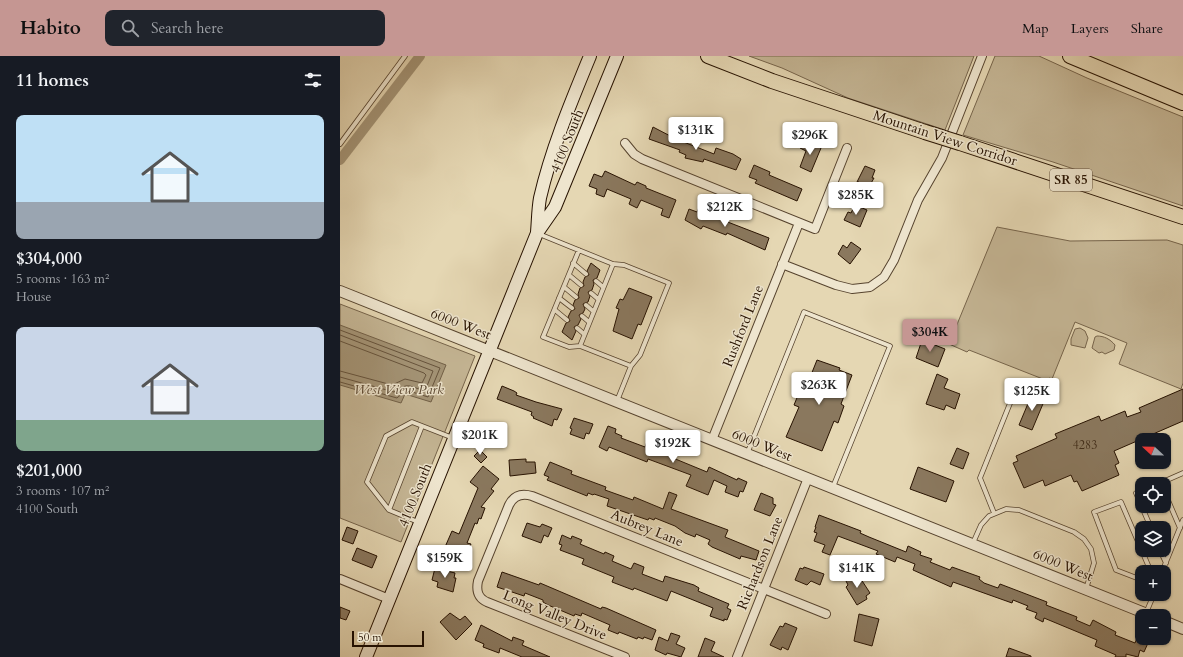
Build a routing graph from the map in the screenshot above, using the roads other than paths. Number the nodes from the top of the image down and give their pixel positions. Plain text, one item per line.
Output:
1 (405, 56) edge
2 (590, 56) edge
3 (617, 56) edge
4 (708, 56) edge
5 (982, 56) edge
6 (1070, 56) edge
7 (1183, 103) edge
8 (625, 143) dead end
9 (340, 144) edge
10 (847, 148) dead end
11 (1183, 217) edge
12 (799, 222) junction
13 (537, 233) junction
14 (579, 250) junction
15 (574, 263) junction
16 (613, 264) junction
17 (782, 264) junction
18 (586, 274) dead end
19 (569, 275) junction
20 (596, 281) dead end
21 (582, 285) dead end
22 (564, 287) junction
23 (603, 287) junction
24 (340, 291) edge
25 (591, 293) dead end
26 (576, 297) dead end
27 (559, 298) junction
28 (598, 299) junction
29 (586, 305) dead end
30 (572, 308) dead end
31 (555, 310) junction
32 (594, 311) junction
33 (582, 316) dead end
34 (567, 320) dead end
35 (589, 322) junction
36 (577, 328) dead end
37 (584, 334) junction
38 (580, 346) junction
39 (490, 350) junction
40 (631, 366) junction
41 (1019, 381) dead end
42 (617, 402) junction
43 (422, 426) junction
44 (454, 438) junction
45 (712, 440) junction
46 (747, 454) junction
47 (1183, 473) edge
48 (808, 478) junction
49 (1171, 479) edge
50 (832, 488) junction
51 (1171, 507) edge
52 (389, 510) junction
53 (994, 513) junction
54 (1183, 520) edge
55 (420, 523) junction
56 (1180, 528) junction
57 (972, 544) junction
58 (1163, 557) edge
59 (1166, 563) joint
60 (1148, 565) edge
61 (1135, 577) edge
62 (340, 579) edge
63 (764, 589) junction
64 (1086, 590) junction
65 (478, 594) joint
66 (390, 599) junction
67 (1135, 609) edge
68 (826, 614) dead end
69 (1171, 624) edge
70 (1183, 629) edge
71 (366, 657) edge
72 (625, 657) edge
73 (737, 657) edge

1 - 9 lane
2 - 13 main road, 4100 South
3 - 13 main road, 4100 South
4 - 11 highway, Mountain View Corridor / SR 85, bridge
5 - 17 street
6 - 7 highway
8 - 12 street
10 - 12 street
12 - 17 street, Rushford Lane
13 - 14 lane
13 - 39 main road, 4100 South
14 - 15 lane
14 - 16 lane
15 - 18 lane
15 - 19 lane
16 - 23 lane
16 - 40 lane
17 - 45 street, Rushford Lane
19 - 21 lane
19 - 22 lane
20 - 23 lane
22 - 26 lane
22 - 27 lane
23 - 28 lane
24 - 39 street, 6000 West
25 - 28 lane
27 - 30 lane
27 - 31 lane
28 - 32 lane
29 - 32 lane
31 - 34 lane
31 - 38 lane
32 - 35 lane
33 - 35 lane
35 - 37 lane
36 - 37 lane
37 - 38 lane
38 - 40 lane
39 - 42 street, 6000 West
39 - 44 main road, 4100 South
40 - 42 lane
41 - 53 lane
42 - 45 street, 6000 West
43 - 44 lane
43 - 52 lane
43 - 52 lane
44 - 55 main road, 4100 South
45 - 46 street, 6000 West
46 - 48 street, 6000 West
46 - 50 lane
47 - 49 lane
48 - 50 street, 6000 West
48 - 63 street, Richardson Lane
50 - 57 street, 6000 West
51 - 56 lane
52 - 55 lane
53 - 57 lane
53 - 64 lane
54 - 56 lane
55 - 66 main road, 4100 South
56 - 59 lane
57 - 64 street, 6000 West
58 - 59 lane
60 - 61 lane
62 - 66 street
63 - 65 street, Aubrey Lane
63 - 68 street, Aubrey Lane
63 - 73 street, Richardson Lane
64 - 67 street, 6000 West
65 - 72 street, Long Valley Drive
66 - 71 main road, 4100 South
69 - 70 street

